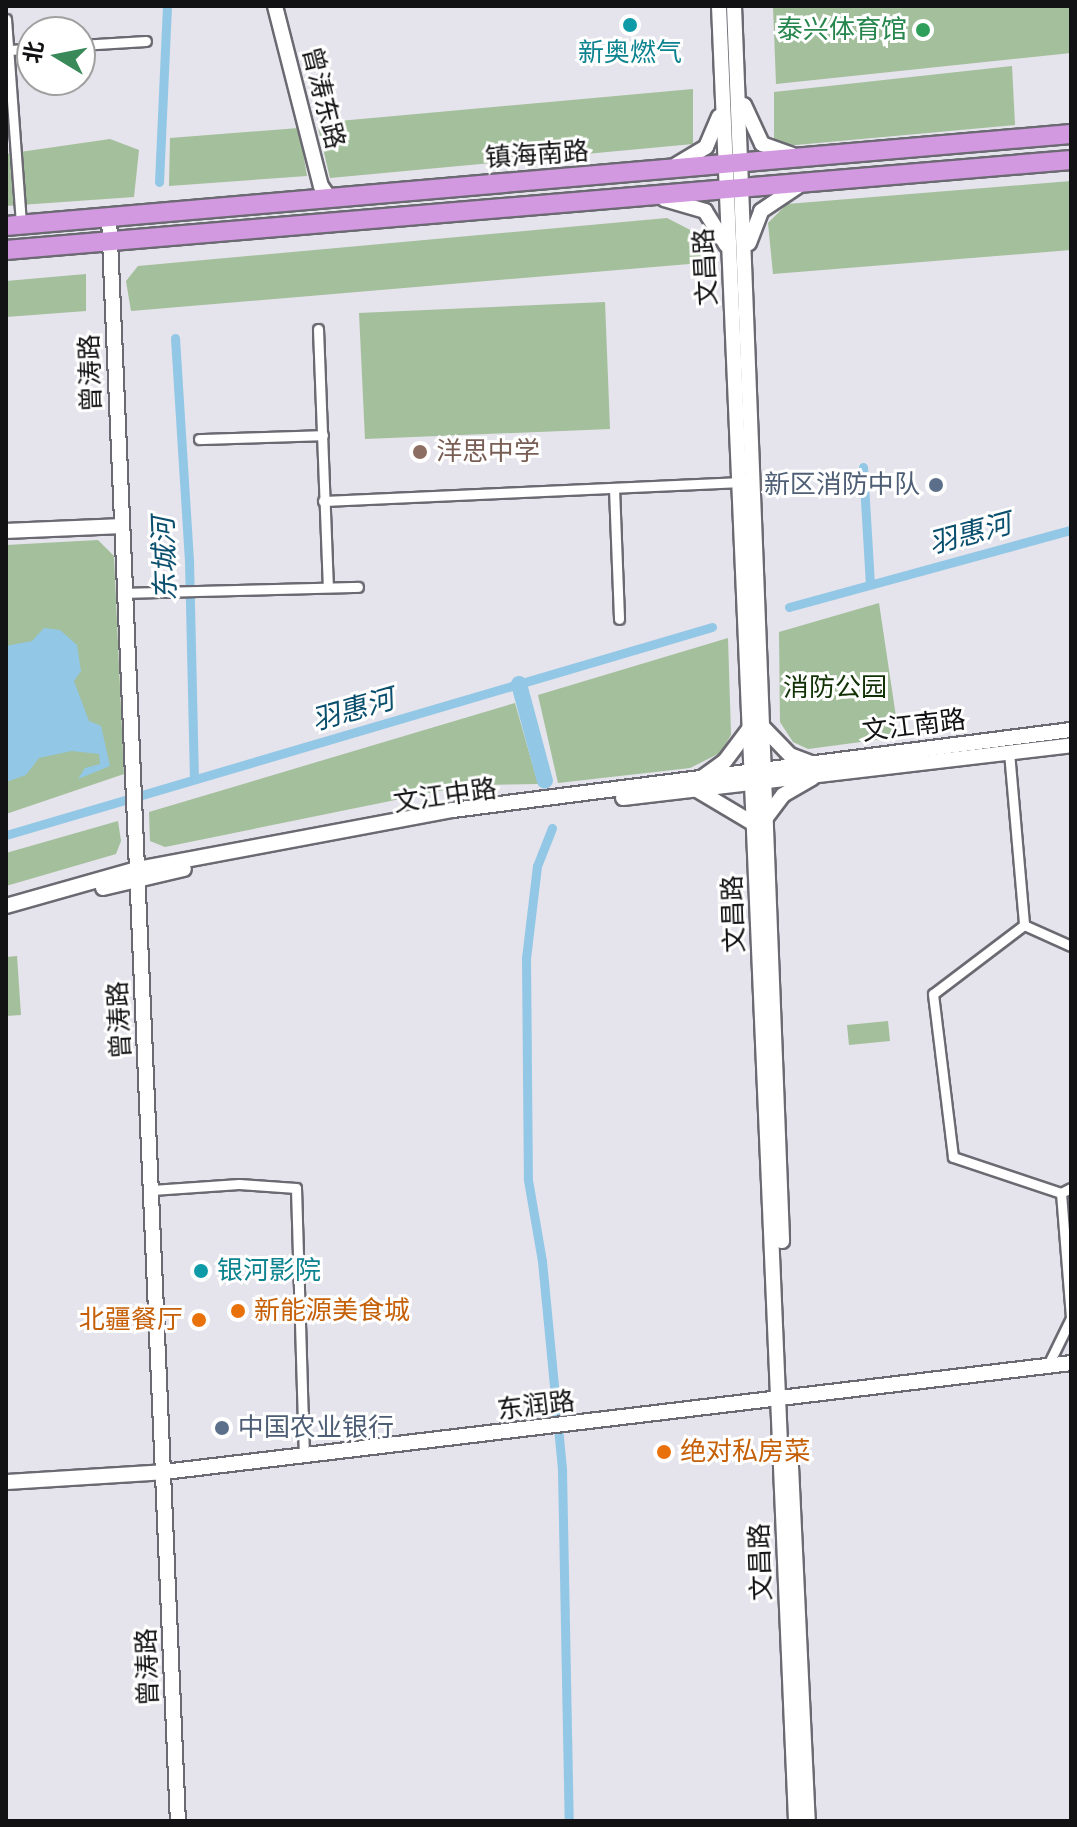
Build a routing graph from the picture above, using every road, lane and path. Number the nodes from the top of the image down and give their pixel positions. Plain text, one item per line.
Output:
1 (275, 6) edge
2 (719, 6) edge
3 (734, 6) edge
4 (6, 19) edge
5 (146, 41) dead end
6 (96, 44) edge
7 (7, 50) edge
8 (739, 90) junction
9 (722, 101) junction
10 (1071, 134) edge
11 (800, 157) junction
12 (1071, 160) edge
13 (743, 165) junction
14 (723, 167) junction
15 (661, 172) junction
16 (802, 184) junction
17 (734, 192) junction
18 (652, 198) junction
19 (330, 199) junction
20 (109, 217) junction
21 (14, 225) edge
22 (110, 242) junction
23 (6, 250) edge
24 (729, 252) junction
25 (745, 267) junction
26 (318, 329) dead end
27 (323, 435) junction
28 (199, 439) dead end
29 (746, 481) junction
30 (614, 488) junction
31 (323, 501) junction
32 (122, 526) junction
33 (6, 531) edge
34 (328, 587) junction
35 (358, 587) dead end
36 (125, 593) junction
37 (619, 619) dead end
38 (754, 726) junction
39 (1071, 730) edge
40 (1071, 745) edge
41 (1009, 752) junction
42 (814, 769) junction
43 (756, 777) junction
44 (699, 784) junction
45 (760, 822) junction
46 (137, 874) junction
47 (6, 906) edge
48 (6, 914) edge
49 (1024, 925) junction
50 (1071, 946) edge
51 (1071, 1188) edge
52 (152, 1190) junction
53 (1061, 1193) junction
54 (1071, 1317) edge
55 (1071, 1363) edge
56 (1048, 1365) junction
57 (783, 1401) junction
58 (304, 1457) junction
59 (164, 1472) junction
60 (6, 1482) edge
61 (178, 1821) edge
62 (796, 1821) edge
63 (808, 1821) edge

1 - 19 main road, 曾涛东路
2 - 9 main road, 文昌路
3 - 8 main road, 文昌路
4 - 7 street
5 - 6 street
7 - 21 street
8 - 11 main road
8 - 13 main road, 文昌路
9 - 14 main road, 文昌路
9 - 15 main road
10 - 11 highway, 镇海南路
11 - 13 highway, 镇海南路
12 - 16 highway, 镇海南路
13 - 14 highway, 镇海南路
13 - 17 main road, 文昌路
14 - 15 highway, 镇海南路
14 - 17 main road, 文昌路
15 - 19 highway, 镇海南路
16 - 17 highway, 镇海南路
16 - 25 main road
17 - 18 highway, 镇海南路
17 - 24 main road, 文昌路
17 - 25 main road, 文昌路
18 - 22 highway, 镇海南路
18 - 24 main road
19 - 20 highway, 镇海南路
20 - 21 highway, 镇海南路
20 - 22 main road, 曾涛路
22 - 23 highway, 镇海南路
22 - 32 main road, 曾涛路
24 - 29 main road, 文昌路
25 - 29 main road, 文昌路
26 - 27 street
27 - 28 street
27 - 31 street
29 - 30 street
29 - 38 main road, 文昌路
30 - 31 street
30 - 37 street
31 - 34 street
32 - 33 main road
32 - 36 main road, 曾涛路
34 - 35 street
34 - 36 street
36 - 46 main road, 曾涛路
38 - 42 main road
38 - 43 main road, 文昌路
38 - 44 main road
39 - 42 main road, 文江南路
40 - 41 main road, 文江南路
41 - 42 main road, 文江南路
41 - 49 street
42 - 43 main road, 文江南路
42 - 45 main road
43 - 44 main road, 文江中路
43 - 45 main road, 文昌路
44 - 45 main road
44 - 46 main road, 文江中路
45 - 57 main road, 文昌路
46 - 47 main road
46 - 48 main road
46 - 52 main road, 曾涛路
49 - 50 street
49 - 53 street
51 - 53 street
52 - 58 street
52 - 59 main road, 曾涛路
53 - 54 street
54 - 56 street
55 - 56 main road, 东润路
56 - 57 main road, 东润路
57 - 58 main road, 东润路
57 - 62 main road, 文昌路
57 - 63 main road, 文昌路
58 - 59 main road, 东润路
59 - 60 main road, 东润路
59 - 61 main road, 曾涛路

